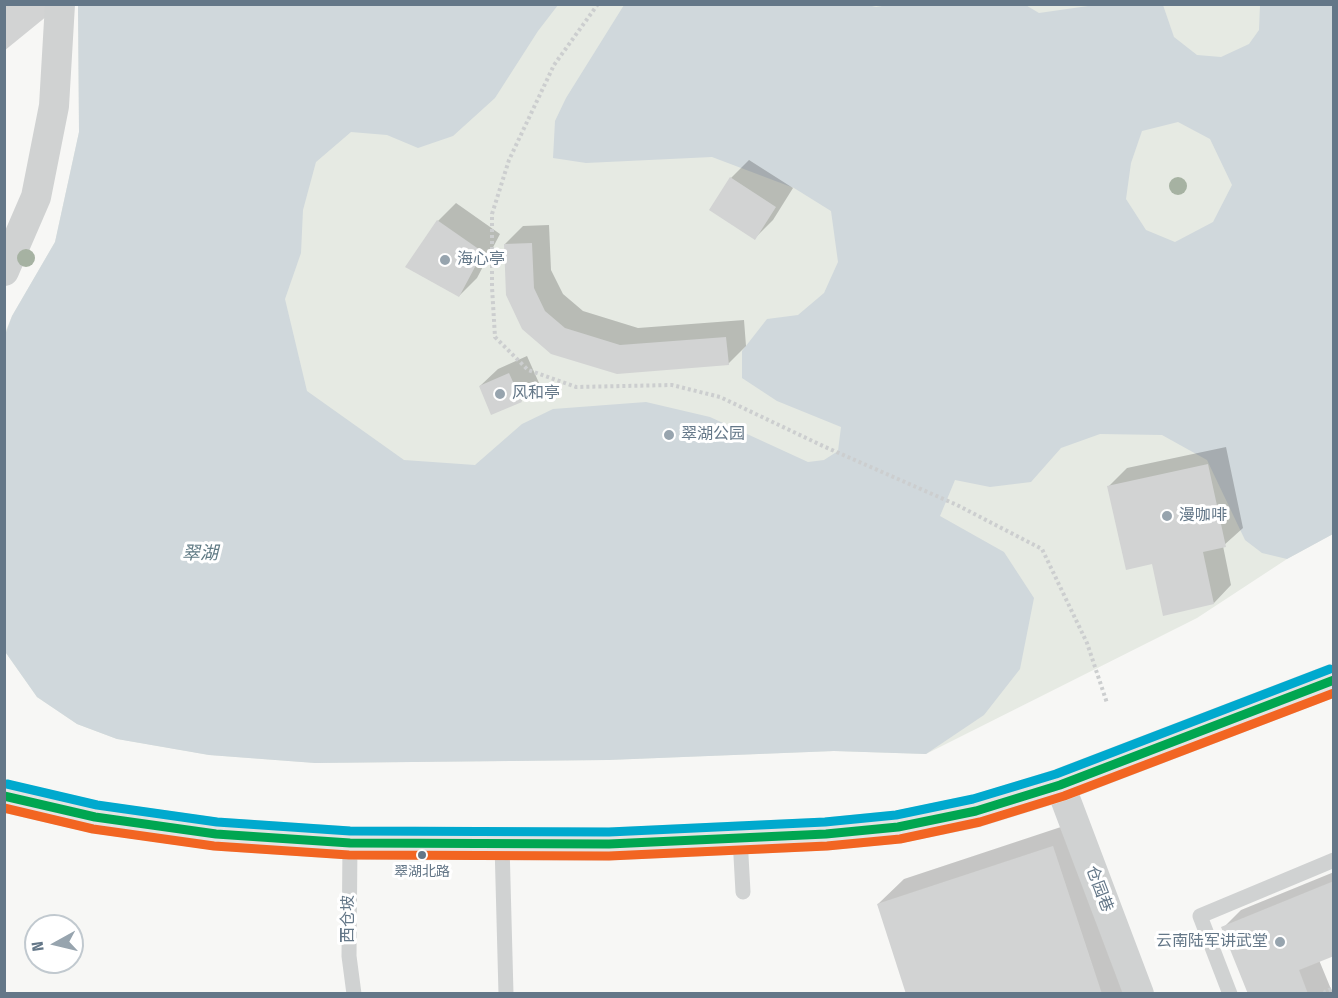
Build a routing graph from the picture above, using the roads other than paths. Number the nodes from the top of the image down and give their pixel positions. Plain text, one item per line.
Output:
1 (60, 4) edge
2 (4, 271) edge
3 (1334, 680) edge
4 (1060, 784) junction
5 (4, 796) edge
6 (740, 838) junction
7 (350, 843) junction
8 (502, 844) junction
9 (1334, 860) edge
10 (743, 892) dead end
11 (354, 993) edge
12 (506, 993) edge
13 (1139, 993) edge
14 (1230, 993) edge

1 - 2 street
3 - 4 street
4 - 6 street
4 - 13 street, 仓园巷
5 - 7 street
6 - 8 street
6 - 10 lane
7 - 8 street
7 - 11 lane, 西仓坡
8 - 12 lane
9 - 14 lane

